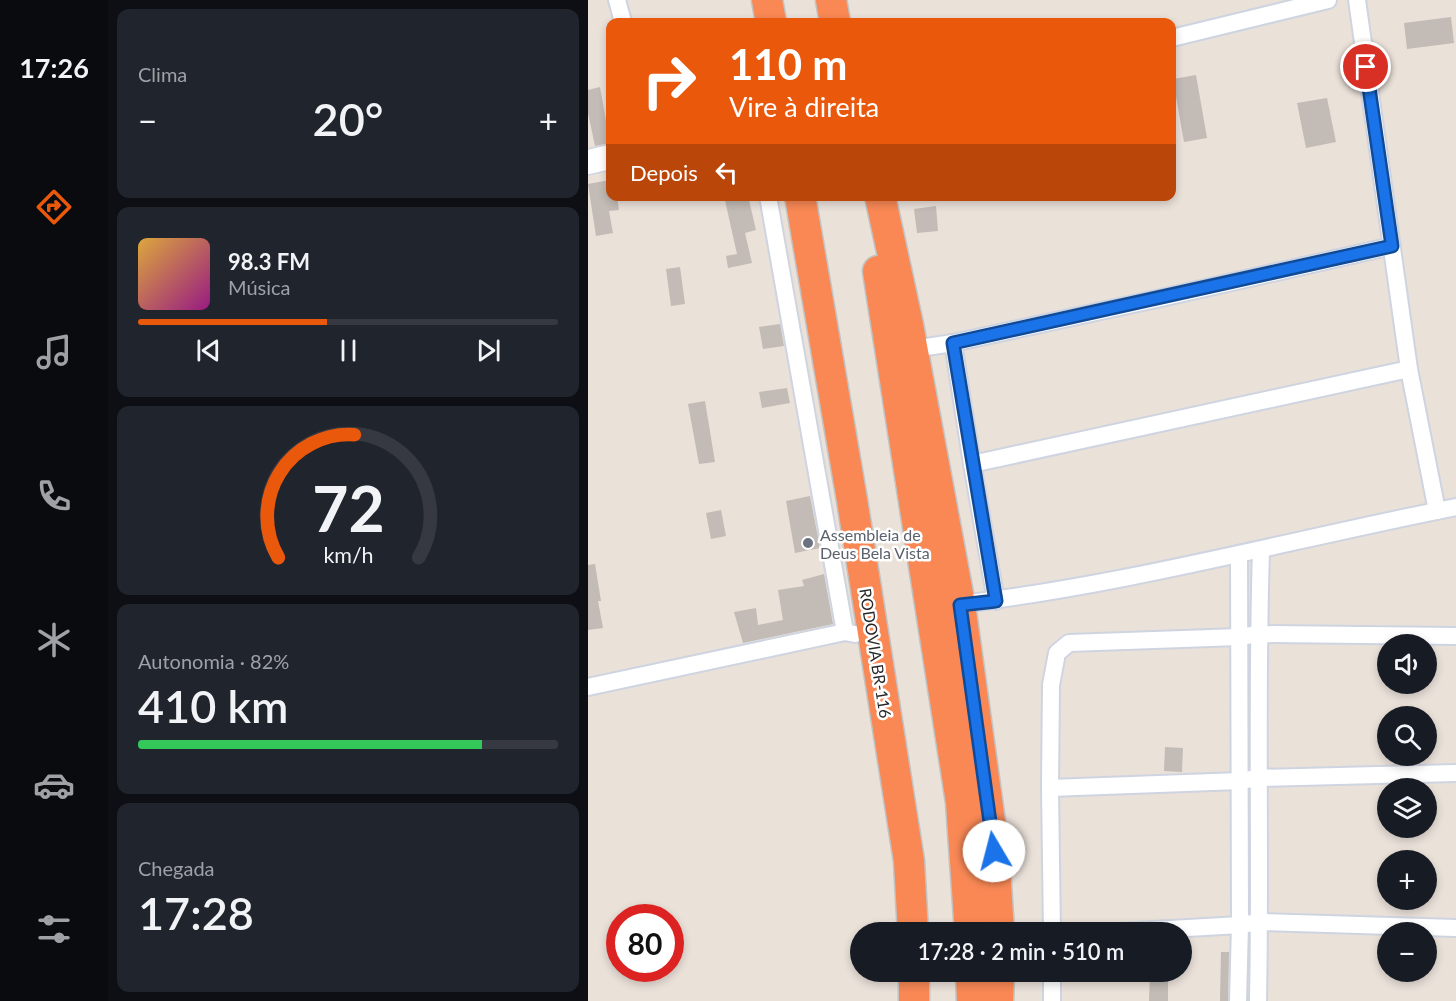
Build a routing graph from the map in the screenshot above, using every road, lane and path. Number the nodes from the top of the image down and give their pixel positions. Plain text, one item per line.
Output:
1 (617, 0) edge
2 (767, 0) edge
3 (831, 0) edge
4 (1328, 0) edge
5 (1357, 0) edge
6 (622, 18) edge
7 (770, 18) edge
8 (834, 18) edge
9 (1176, 37) edge
10 (606, 159) edge
11 (588, 162) edge
12 (769, 201) edge
13 (801, 201) edge
14 (867, 201) edge
15 (881, 201) edge
16 (1392, 246) junction
17 (953, 343) junction
18 (913, 349) junction
19 (1409, 369) junction
20 (972, 464) junction
21 (1456, 507) edge
22 (1437, 511) junction
23 (1261, 550) junction
24 (1239, 555) junction
25 (996, 601) junction
26 (945, 606) junction
27 (859, 634) junction
28 (1258, 634) junction
29 (1456, 636) edge
30 (1239, 637) junction
31 (588, 687) edge
32 (1456, 773) edge
33 (1257, 778) junction
34 (1239, 781) junction
35 (1050, 788) junction
36 (912, 922) edge
37 (969, 922) edge
38 (998, 922) edge
39 (1052, 922) edge
40 (1260, 922) junction
41 (1240, 925) junction
42 (1192, 928) edge
43 (1456, 928) edge
44 (914, 982) edge
45 (972, 982) edge
46 (999, 982) edge
47 (1052, 982) edge
48 (914, 1001) edge
49 (972, 1001) edge
50 (998, 1001) edge
51 (1052, 1001) edge
52 (1238, 1001) edge
53 (1258, 1001) edge

1 - 6 street
2 - 7 highway
3 - 8 highway
4 - 9 street
5 - 16 street
10 - 11 street
12 - 27 street
13 - 27 highway, RODOVIA BR-116
14 - 26 highway
15 - 18 highway
16 - 17 street
16 - 19 street
17 - 18 street
17 - 20 street
18 - 26 highway
19 - 20 street
19 - 22 street
20 - 25 street
21 - 22 street
22 - 23 street
23 - 24 street
23 - 28 street
24 - 25 street
24 - 30 street
25 - 26 street
26 - 37 highway
26 - 38 highway
27 - 31 street
27 - 36 highway, RODOVIA BR-116
28 - 29 street
28 - 30 street
28 - 33 street
30 - 34 street
30 - 35 street
32 - 33 street
33 - 34 street
33 - 40 street
34 - 35 street
34 - 41 street
35 - 39 street
40 - 41 street
40 - 43 street
40 - 53 street
41 - 42 street
41 - 52 street
44 - 48 highway
45 - 49 highway
46 - 50 highway
47 - 51 street

